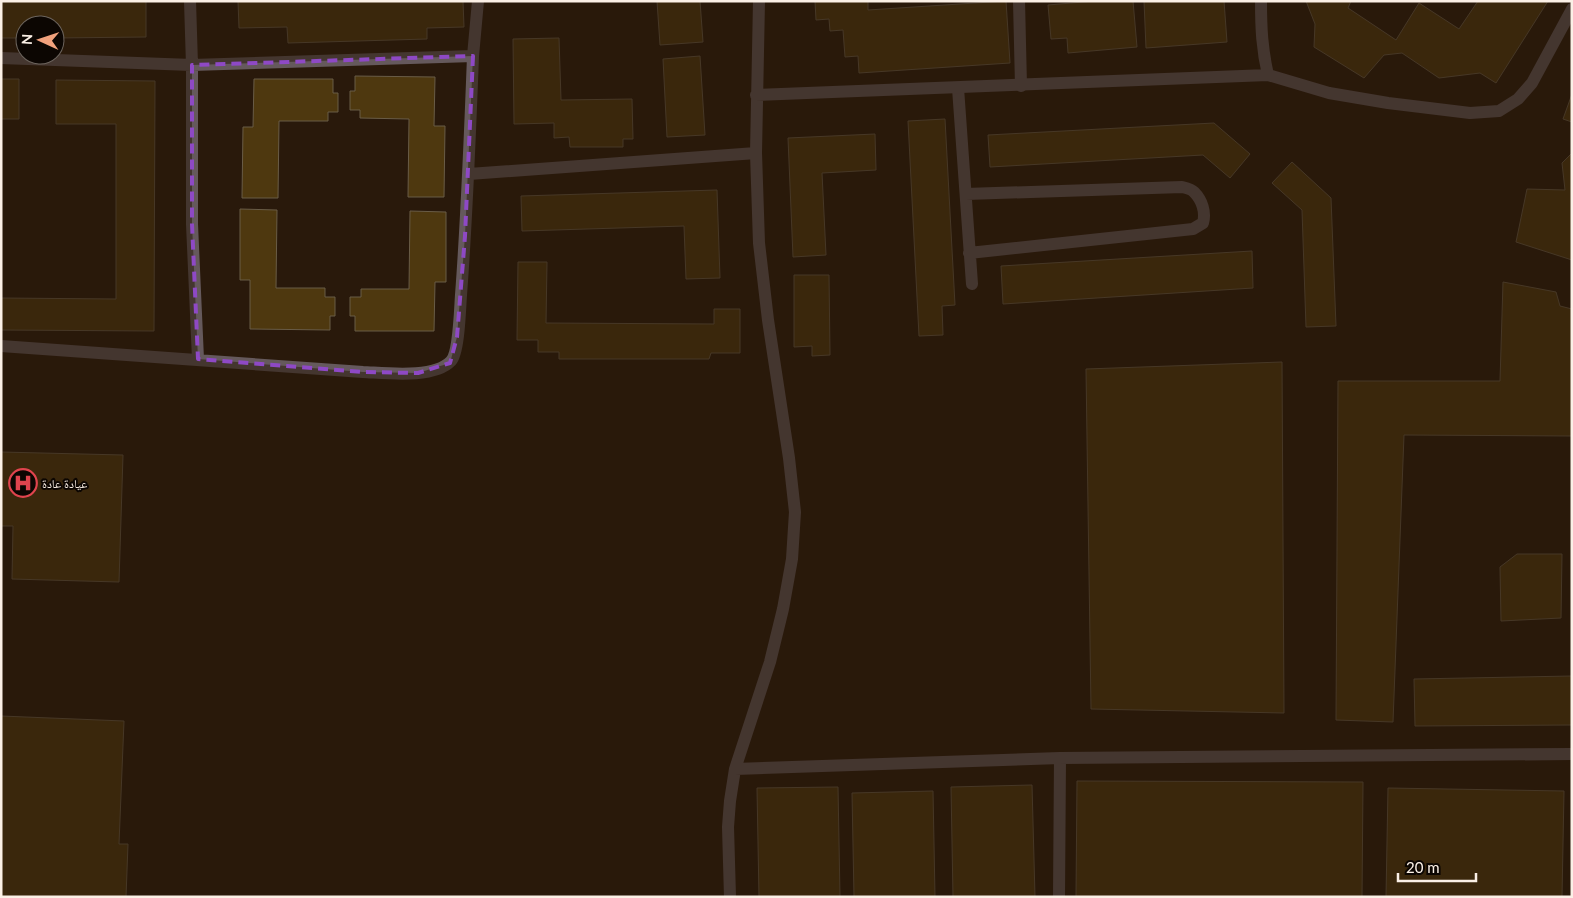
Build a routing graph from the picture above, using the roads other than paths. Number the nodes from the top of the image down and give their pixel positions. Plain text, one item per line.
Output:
1 (190, 1) edge
2 (478, 1) edge
3 (759, 1) edge
4 (1019, 1) edge
5 (1261, 1) edge
6 (1572, 9) edge
7 (473, 56) junction
8 (1, 58) edge
9 (192, 65) junction
10 (1268, 75) junction
11 (1021, 86) junction
12 (958, 88) junction
13 (756, 95) junction
14 (756, 154) junction
15 (469, 174) junction
16 (966, 194) junction
17 (969, 253) junction
18 (972, 284) dead end
19 (1, 346) edge
20 (198, 359) junction
21 (1572, 754) edge
22 (1060, 758) junction
23 (736, 768) junction
24 (730, 897) edge
25 (1060, 897) edge

1 - 9 street
2 - 7 street
3 - 13 street
4 - 11 street
5 - 10 street
6 - 10 street
7 - 9 street
7 - 15 street
8 - 9 street
9 - 20 street
10 - 11 street
11 - 12 street
12 - 13 street
12 - 16 street
13 - 14 street
14 - 15 street
14 - 23 street
15 - 20 street
16 - 17 street
16 - 17 street
17 - 18 street
19 - 20 street
21 - 22 street
22 - 23 street
22 - 25 street
23 - 24 street

